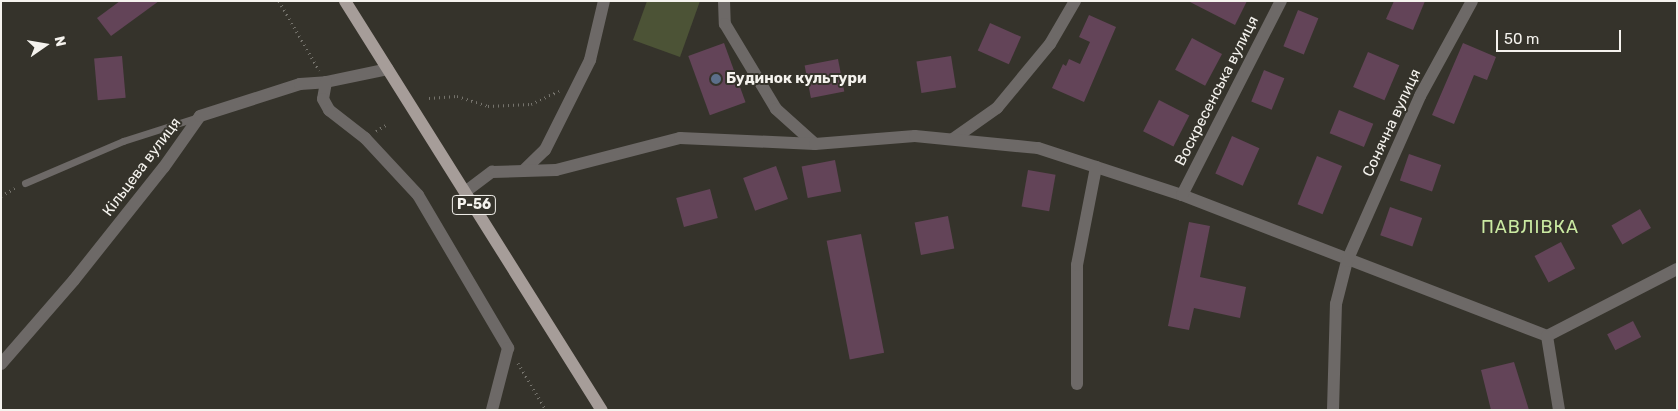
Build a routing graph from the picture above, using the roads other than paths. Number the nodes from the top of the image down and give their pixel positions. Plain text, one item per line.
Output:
1 (345, 1) edge
2 (604, 1) edge
3 (724, 1) edge
4 (1075, 1) edge
5 (1281, 1) edge
6 (1472, 1) edge
7 (388, 70) junction
8 (326, 82) junction
9 (200, 116) junction
10 (953, 139) junction
11 (814, 144) junction
12 (1096, 167) junction
13 (523, 171) junction
14 (24, 184) road end
15 (466, 192) junction
16 (1182, 195) junction
17 (1347, 261) junction
18 (1677, 269) edge
19 (1547, 336) junction
20 (1, 364) edge
21 (1077, 384) dead end
22 (492, 410) edge
23 (602, 410) edge
24 (1333, 410) edge
25 (1559, 410) edge

1 - 7 main road, Р-56
2 - 13 street
3 - 11 street
4 - 10 street
5 - 16 street, Воскресенська вулиця
6 - 17 street, Сонячна вулиця
7 - 8 street, Кільцева вулиця
7 - 15 main road, Р-56
8 - 9 street, Кільцева вулиця
8 - 22 street
9 - 14 lane
9 - 20 street, Кільцева вулиця
10 - 11 street
10 - 12 street
11 - 13 street
12 - 16 street
12 - 21 street
13 - 15 street
15 - 23 main road, Р-56
16 - 17 street
17 - 19 street
17 - 24 street, Сонячна вулиця
18 - 19 street
19 - 25 street

